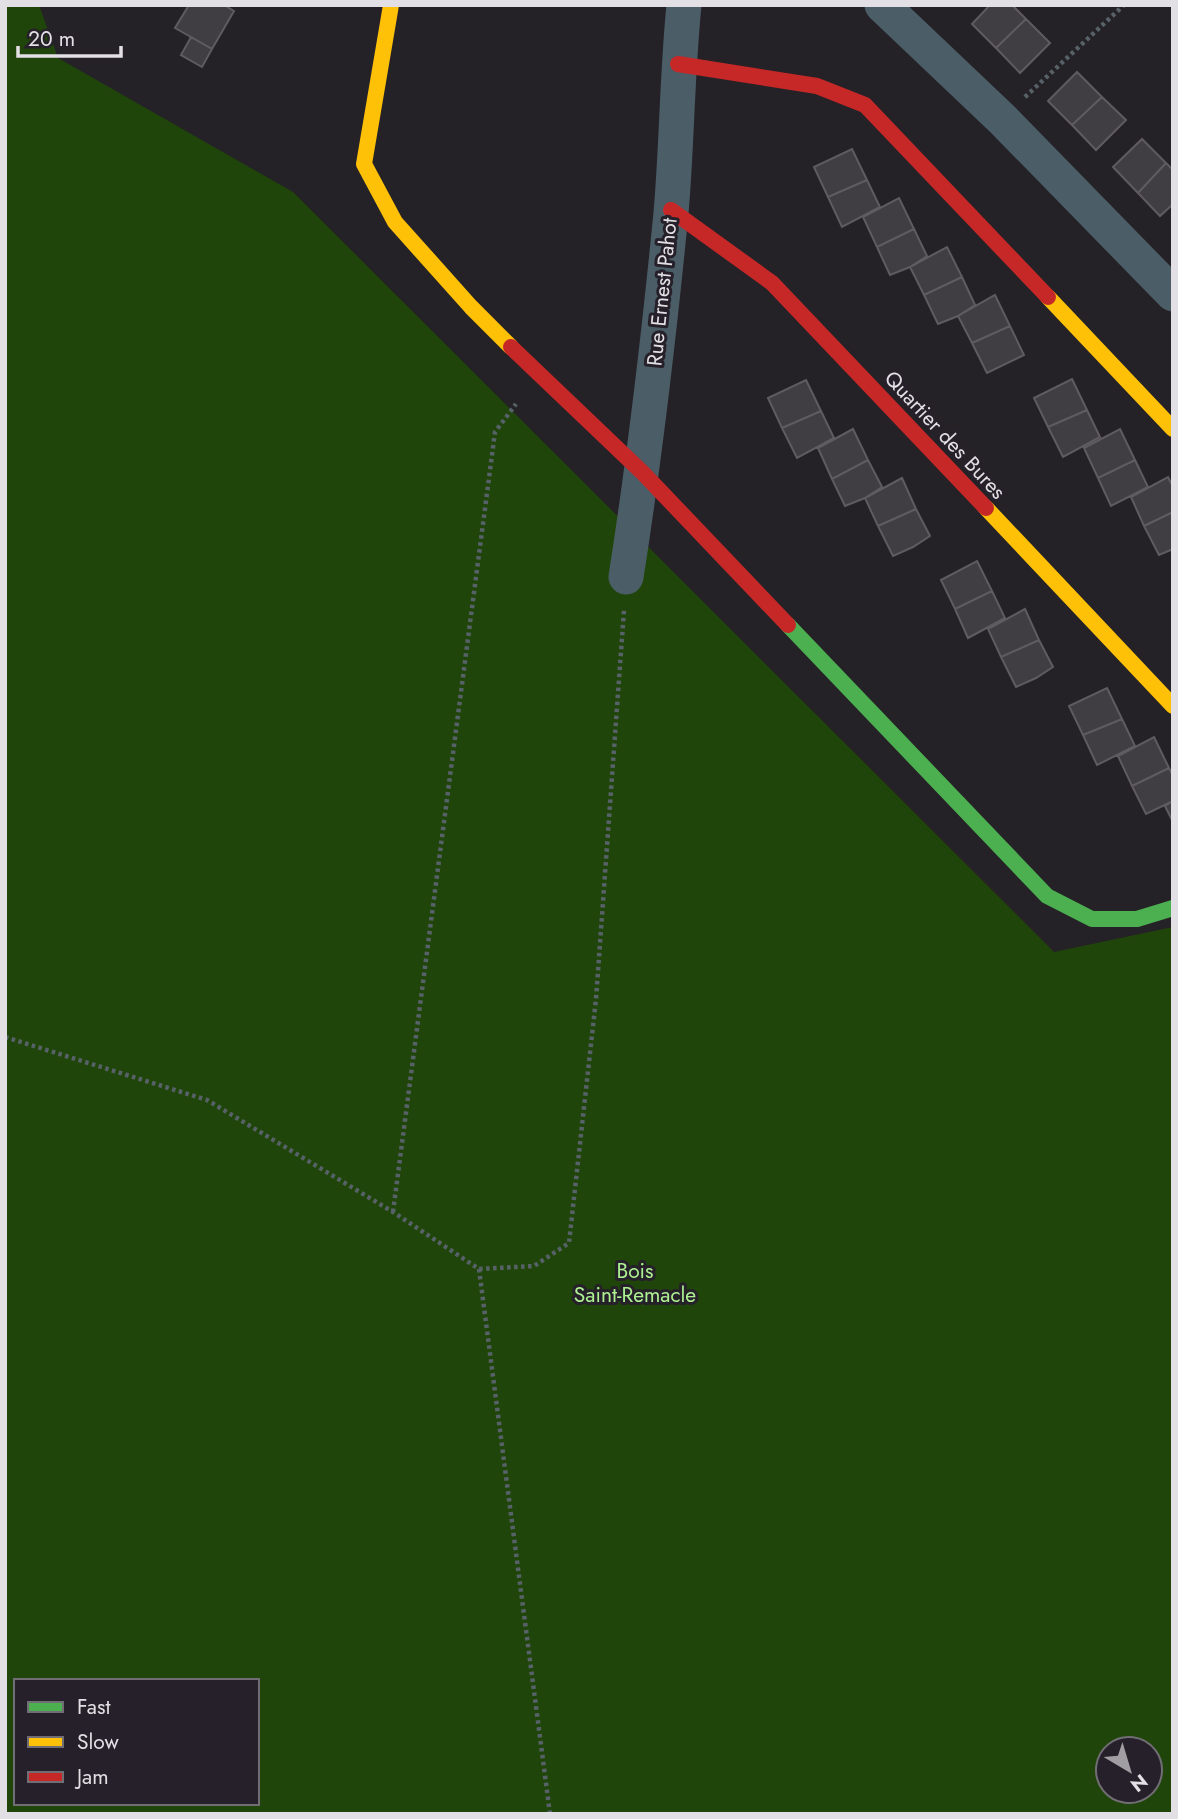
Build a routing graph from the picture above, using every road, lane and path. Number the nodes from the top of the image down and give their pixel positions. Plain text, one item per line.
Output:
1 (391, 5) edge
2 (684, 5) edge
3 (882, 5) edge
4 (1124, 5) edge
5 (678, 64) junction
6 (1002, 119) junction
7 (671, 210) junction
8 (1173, 293) edge
9 (538, 374) junction
10 (1173, 429) edge
11 (643, 473) junction
12 (626, 577) joint
13 (1173, 706) edge
14 (1173, 908) edge
15 (5, 1037) edge
16 (393, 1212) junction
17 (479, 1269) junction
18 (550, 1814) edge

1 - 9 street
2 - 5 street, Rue Ernest Pahot
3 - 6 street
4 - 6 path
5 - 7 street, Rue Ernest Pahot
5 - 10 street
6 - 8 street
7 - 11 street, Rue Ernest Pahot
7 - 13 street, Quartier des Bures
9 - 11 street
9 - 16 path
11 - 12 street, Rue Ernest Pahot
11 - 14 street
12 - 17 path
15 - 16 path
16 - 17 path
17 - 18 path

